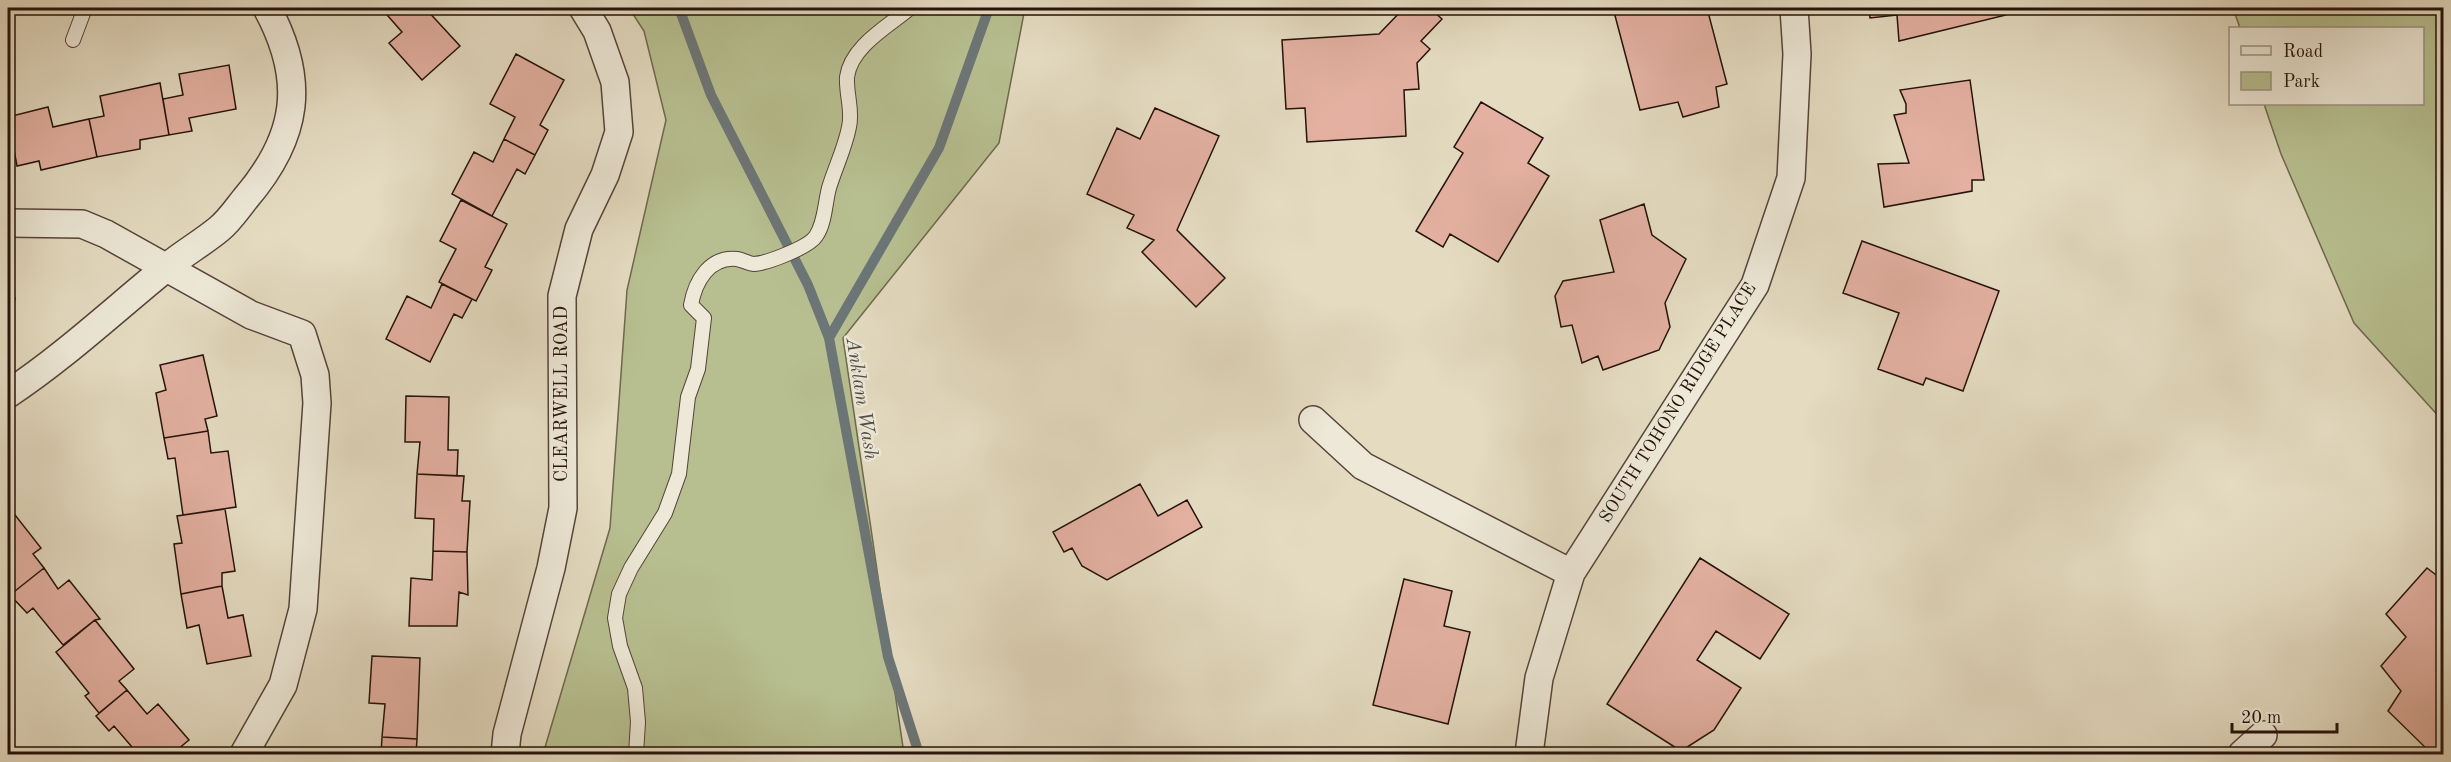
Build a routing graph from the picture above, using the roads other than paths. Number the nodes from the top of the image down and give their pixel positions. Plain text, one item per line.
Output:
1 (84, 8) edge
2 (267, 8) edge
3 (583, 8) edge
4 (910, 8) edge
5 (1794, 8) edge
6 (73, 40) dead end
7 (8, 223) edge
8 (167, 267) junction
9 (8, 394) edge
10 (1313, 420) dead end
11 (1571, 573) junction
12 (2262, 735) dead end
13 (244, 754) edge
14 (505, 754) edge
15 (636, 754) edge
16 (1529, 754) edge
17 (2242, 754) edge

1 - 6 lane
2 - 8 street
3 - 14 street, CLEARWELL ROAD
4 - 15 lane
5 - 11 street, SOUTH TOHONO RIDGE PLACE
7 - 8 street
8 - 9 street
8 - 13 street
10 - 11 street
11 - 16 street, SOUTH TOHONO RIDGE PLACE
12 - 17 street

